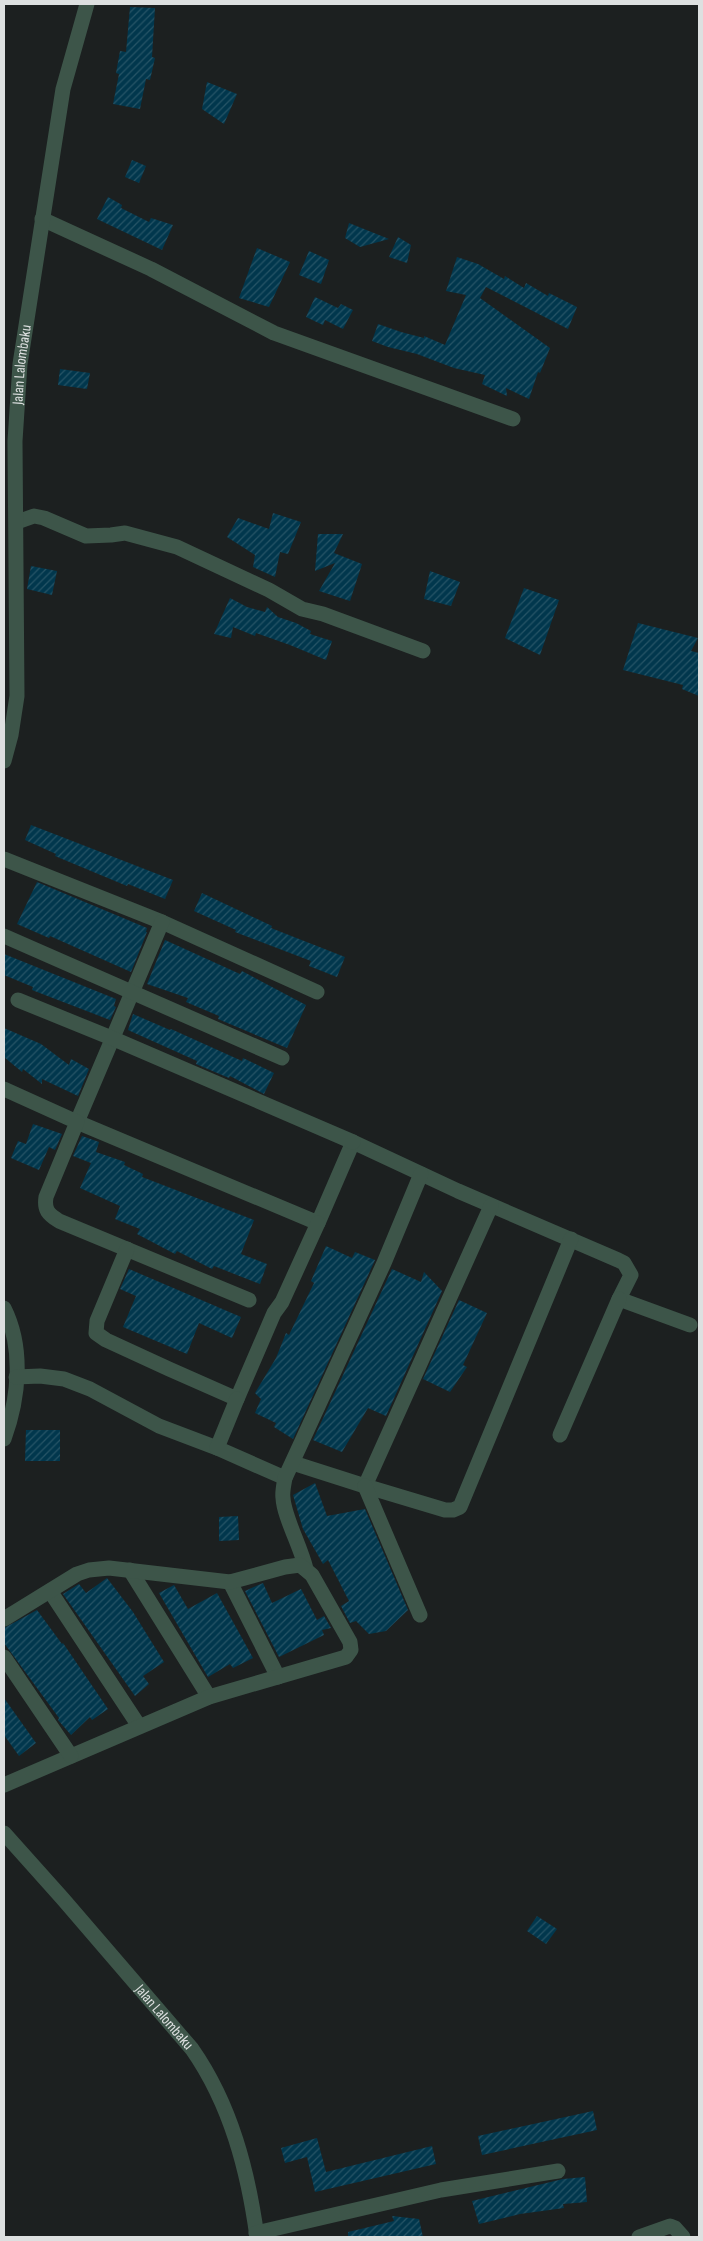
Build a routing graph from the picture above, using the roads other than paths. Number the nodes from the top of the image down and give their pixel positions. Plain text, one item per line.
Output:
1 (87, 4) edge
2 (42, 219) junction
3 (513, 419) dead end
4 (10, 477) edge
5 (16, 522) junction
6 (423, 651) dead end
7 (4, 761) edge
8 (4, 859) edge
9 (162, 922) junction
10 (4, 936) edge
11 (317, 992) dead end
12 (133, 994) junction
13 (18, 1000) dead end
14 (114, 1039) junction
15 (282, 1058) dead end
16 (4, 1089) edge
17 (77, 1122) junction
18 (353, 1142) junction
19 (421, 1174) junction
20 (491, 1206) junction
21 (318, 1223) junction
22 (570, 1239) junction
23 (128, 1249) junction
24 (619, 1299) junction
25 (249, 1300) dead end
26 (4, 1308) edge
27 (690, 1325) dead end
28 (16, 1377) junction
29 (237, 1399) junction
30 (560, 1435) dead end
31 (4, 1438) edge
32 (217, 1448) junction
33 (293, 1463) junction
34 (285, 1478) junction
35 (365, 1486) junction
36 (306, 1569) junction
37 (130, 1570) junction
38 (230, 1582) junction
39 (50, 1591) junction
40 (420, 1615) dead end
41 (4, 1619) edge
42 (4, 1657) edge
43 (278, 1677) junction
44 (209, 1697) junction
45 (139, 1726) junction
46 (71, 1756) junction
47 (4, 1784) edge
48 (4, 1834) edge
49 (558, 2171) dead end
50 (257, 2235) edge
51 (638, 2237) edge
52 (683, 2237) edge

1 - 2 street, Jalan Lalombaku
2 - 3 street
2 - 4 street, Jalan Lalombaku
4 - 5 street, Jalan Lalombaku
5 - 6 street
5 - 7 street, Jalan Lalombaku
8 - 9 street
9 - 11 street
9 - 12 street
10 - 12 street
12 - 14 street
12 - 15 street
13 - 14 street
14 - 17 street
14 - 18 street
16 - 17 street
17 - 21 street
17 - 23 street
18 - 19 street
18 - 21 street
19 - 20 street
19 - 33 street
20 - 22 street
20 - 35 street
21 - 29 street
22 - 24 street
22 - 35 street
23 - 25 street
23 - 29 street
24 - 27 street
24 - 30 street
26 - 28 street
28 - 31 street
28 - 32 street
29 - 32 street
32 - 34 street
33 - 34 street
33 - 35 street
34 - 36 street
35 - 40 street
36 - 38 street
36 - 43 street
37 - 38 street
37 - 39 street
37 - 44 street
38 - 43 street
39 - 41 street
39 - 45 street
42 - 46 street
43 - 44 street
44 - 45 street
45 - 46 street
46 - 47 street
48 - 50 street, Jalan Lalombaku
49 - 50 street
51 - 52 street

